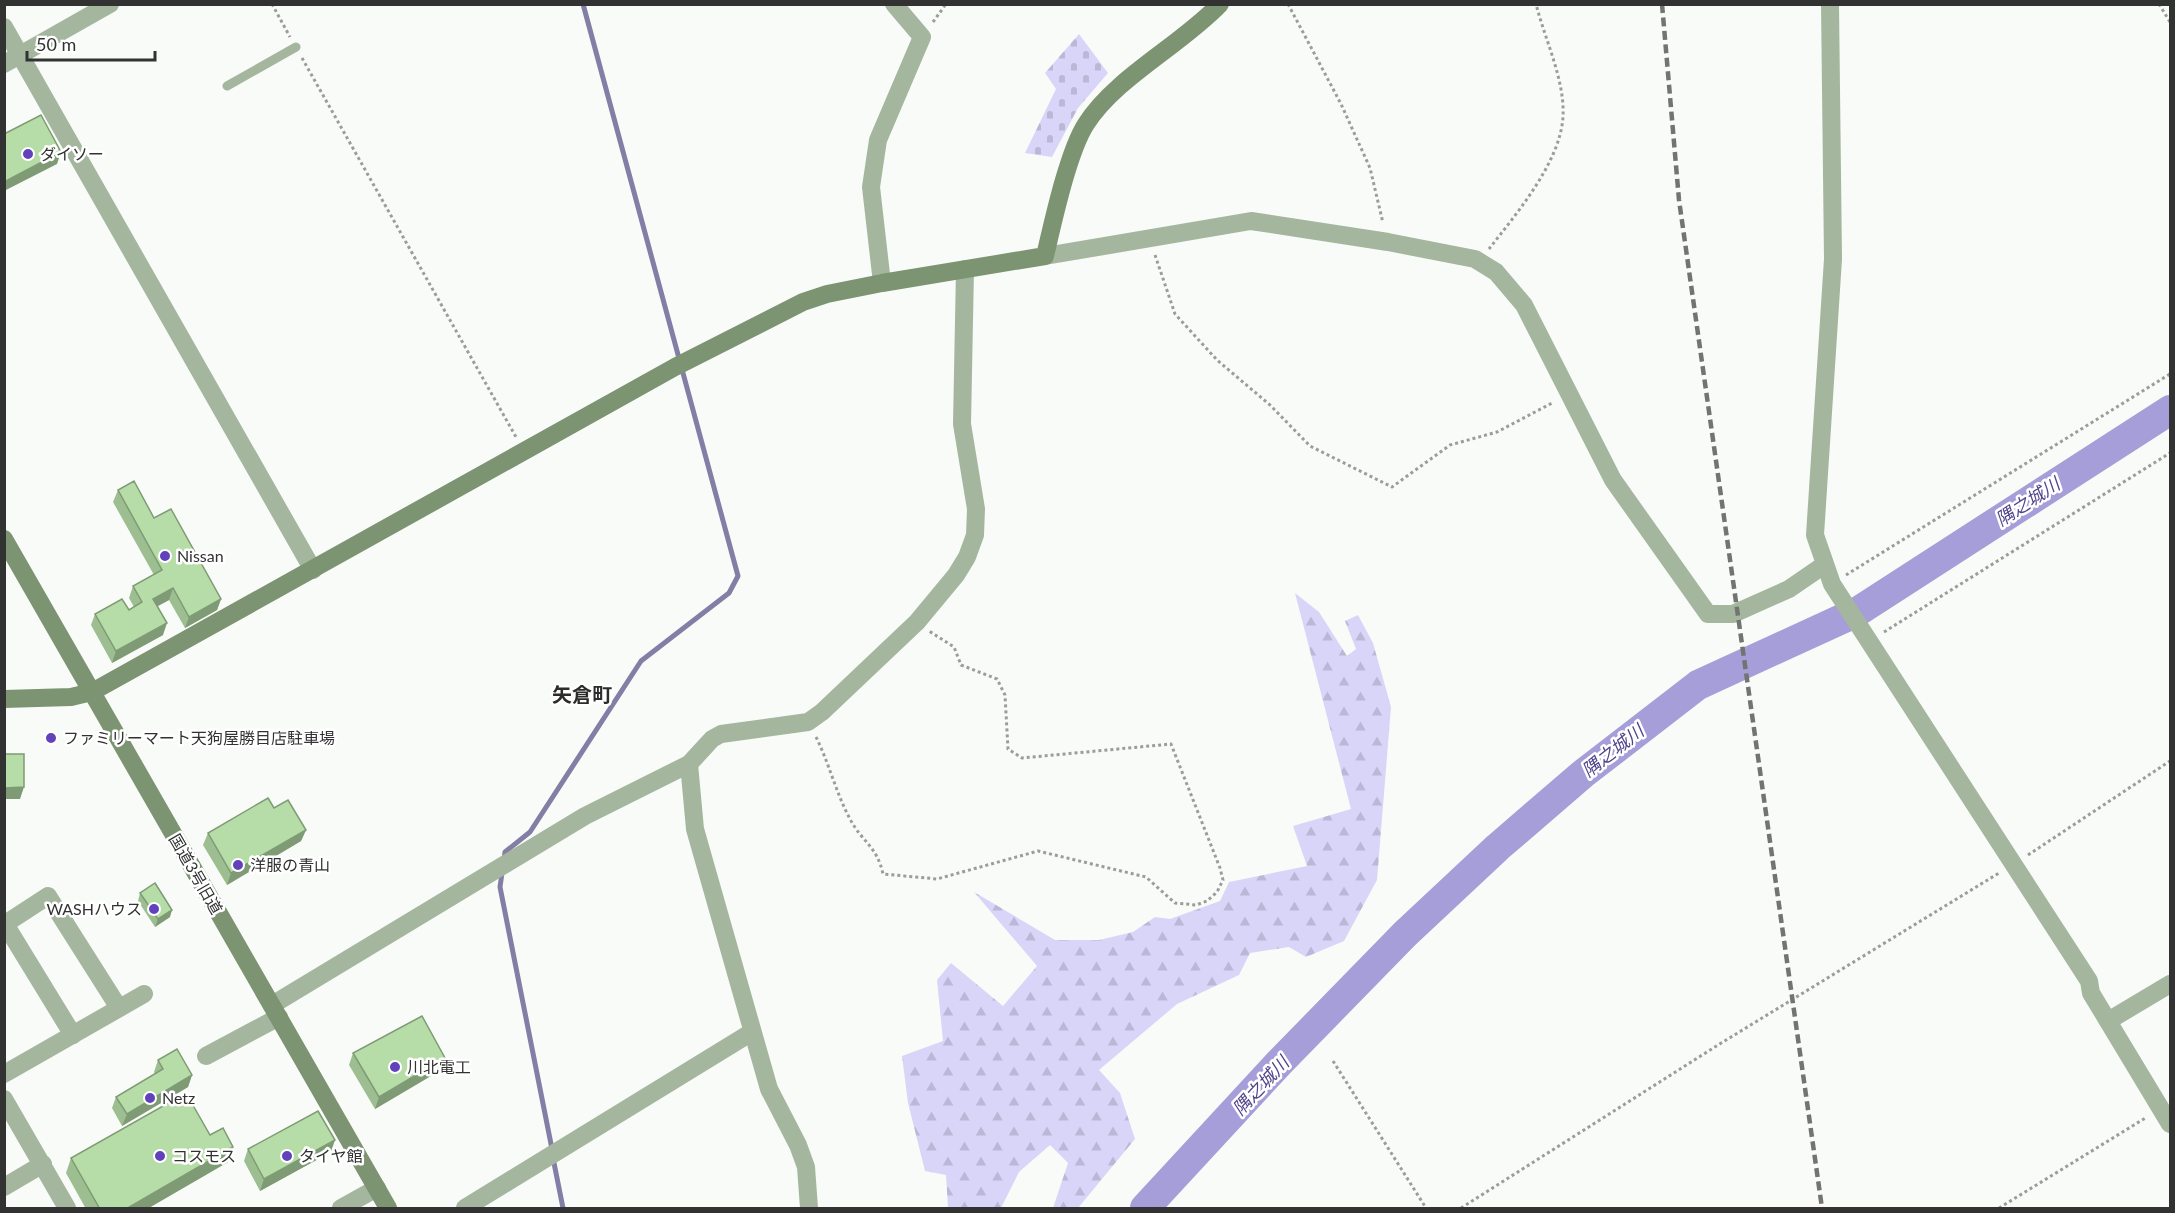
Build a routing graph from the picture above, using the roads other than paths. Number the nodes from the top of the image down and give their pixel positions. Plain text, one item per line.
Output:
1 (110, 4) edge
2 (894, 4) edge
3 (1220, 4) edge
4 (1830, 4) edge
5 (4, 27) edge
6 (296, 47) road end
7 (21, 55) junction
8 (4, 64) edge
9 (227, 86) dead end
10 (1045, 256) junction
11 (965, 269) junction
12 (882, 283) junction
13 (4, 539) edge
14 (1824, 566) junction
15 (313, 570) junction
16 (92, 692) junction
17 (4, 699) edge
18 (689, 764) junction
19 (2170, 984) edge
20 (144, 994) dead end
21 (119, 1008) junction
22 (275, 1011) junction
23 (2108, 1021) junction
24 (752, 1032) junction
25 (73, 1035) junction
26 (206, 1056) dead end
27 (4, 1074) edge
28 (4, 1099) edge
29 (2170, 1124) edge
30 (43, 1164) junction
31 (4, 1187) edge
32 (377, 1188) junction
33 (67, 1209) edge
34 (341, 1209) edge
35 (388, 1209) edge
36 (465, 1209) edge
37 (809, 1209) edge

1 - 7 street
2 - 12 street
3 - 10 street
4 - 14 street
5 - 7 street
6 - 9 lane
7 - 8 street
7 - 15 street
10 - 11 street
10 - 14 street
11 - 12 street
11 - 18 street
12 - 15 street
13 - 16 street, 国道3号旧道
14 - 23 street
15 - 16 street
16 - 17 street
16 - 22 street, 国道3号旧道
18 - 22 street
18 - 24 street
19 - 23 street
20 - 21 street
21 - 25 street
21 - 25 street
22 - 26 street
22 - 32 street, 国道3号旧道
23 - 29 street
24 - 36 street
24 - 37 street
25 - 27 street
28 - 30 street
30 - 31 street
30 - 33 street
32 - 34 street
32 - 35 street, 国道3号旧道

